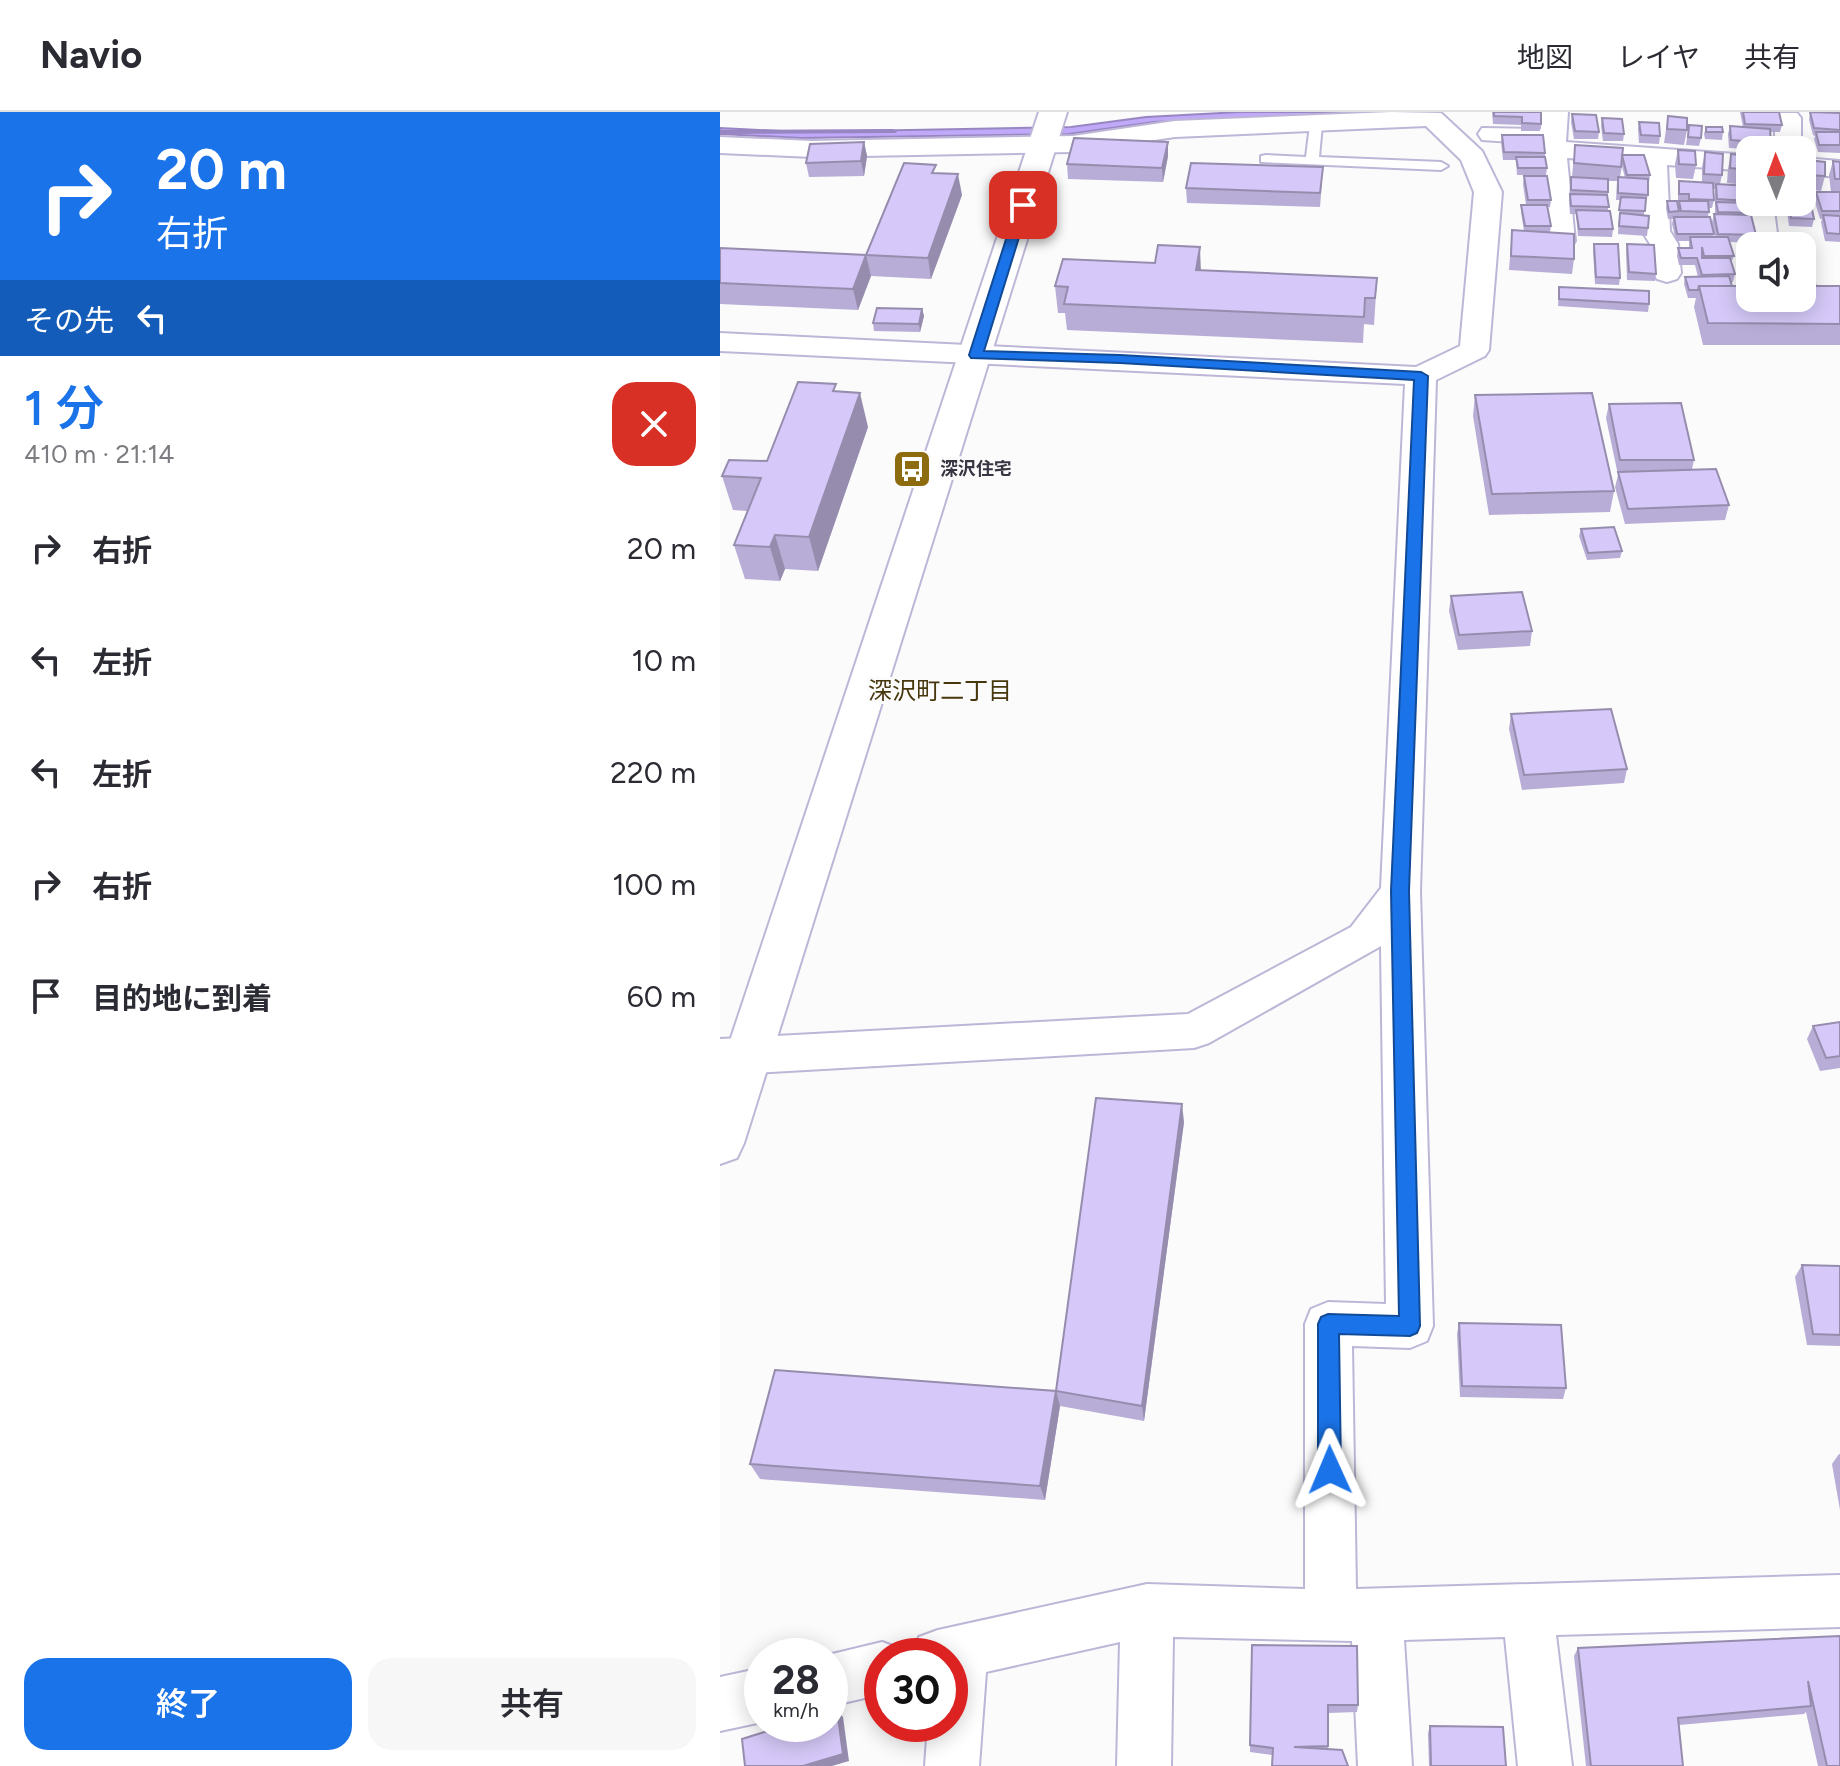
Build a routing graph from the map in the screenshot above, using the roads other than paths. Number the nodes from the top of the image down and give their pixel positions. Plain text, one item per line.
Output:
1 (1788, 118) dead end
2 (1316, 125) junction
3 (1047, 129) edge
4 (1554, 133) edge
5 (1491, 134) dead end
6 (1788, 136) edge
7 (720, 145) edge
8 (1653, 156) junction
9 (1266, 159) dead end
10 (1312, 161) junction
11 (1736, 162) edge
12 (1441, 166) dead end
13 (1816, 167) edge
14 (1840, 169) edge
15 (1561, 241) edge
16 (1667, 273) dead end
17 (720, 342) edge
18 (976, 355) junction
19 (1421, 376) junction
20 (1400, 891) junction
21 (735, 1056) edge
22 (720, 1143) edge
23 (1840, 1601) edge
24 (1147, 1610) junction
25 (1528, 1613) junction
26 (1354, 1616) junction
27 (968, 1650) edge
28 (744, 1699) edge
29 (720, 1704) edge
30 (951, 1742) edge
31 (952, 1766) edge
32 (1144, 1766) edge
33 (1385, 1766) edge
34 (1545, 1766) edge

1 - 6 street
2 - 3 street
2 - 10 lane
2 - 19 street
3 - 7 street
3 - 18 street
4 - 5 street
4 - 8 street
4 - 15 street
8 - 11 street
8 - 16 street
9 - 10 lane
10 - 12 lane
13 - 14 street
17 - 18 street
18 - 19 street
18 - 21 street
19 - 20 street
20 - 21 street
20 - 26 street
21 - 22 street
23 - 25 street
24 - 26 street
24 - 27 street
24 - 32 street
25 - 26 street
25 - 34 street
26 - 33 street
28 - 29 street
30 - 31 street

